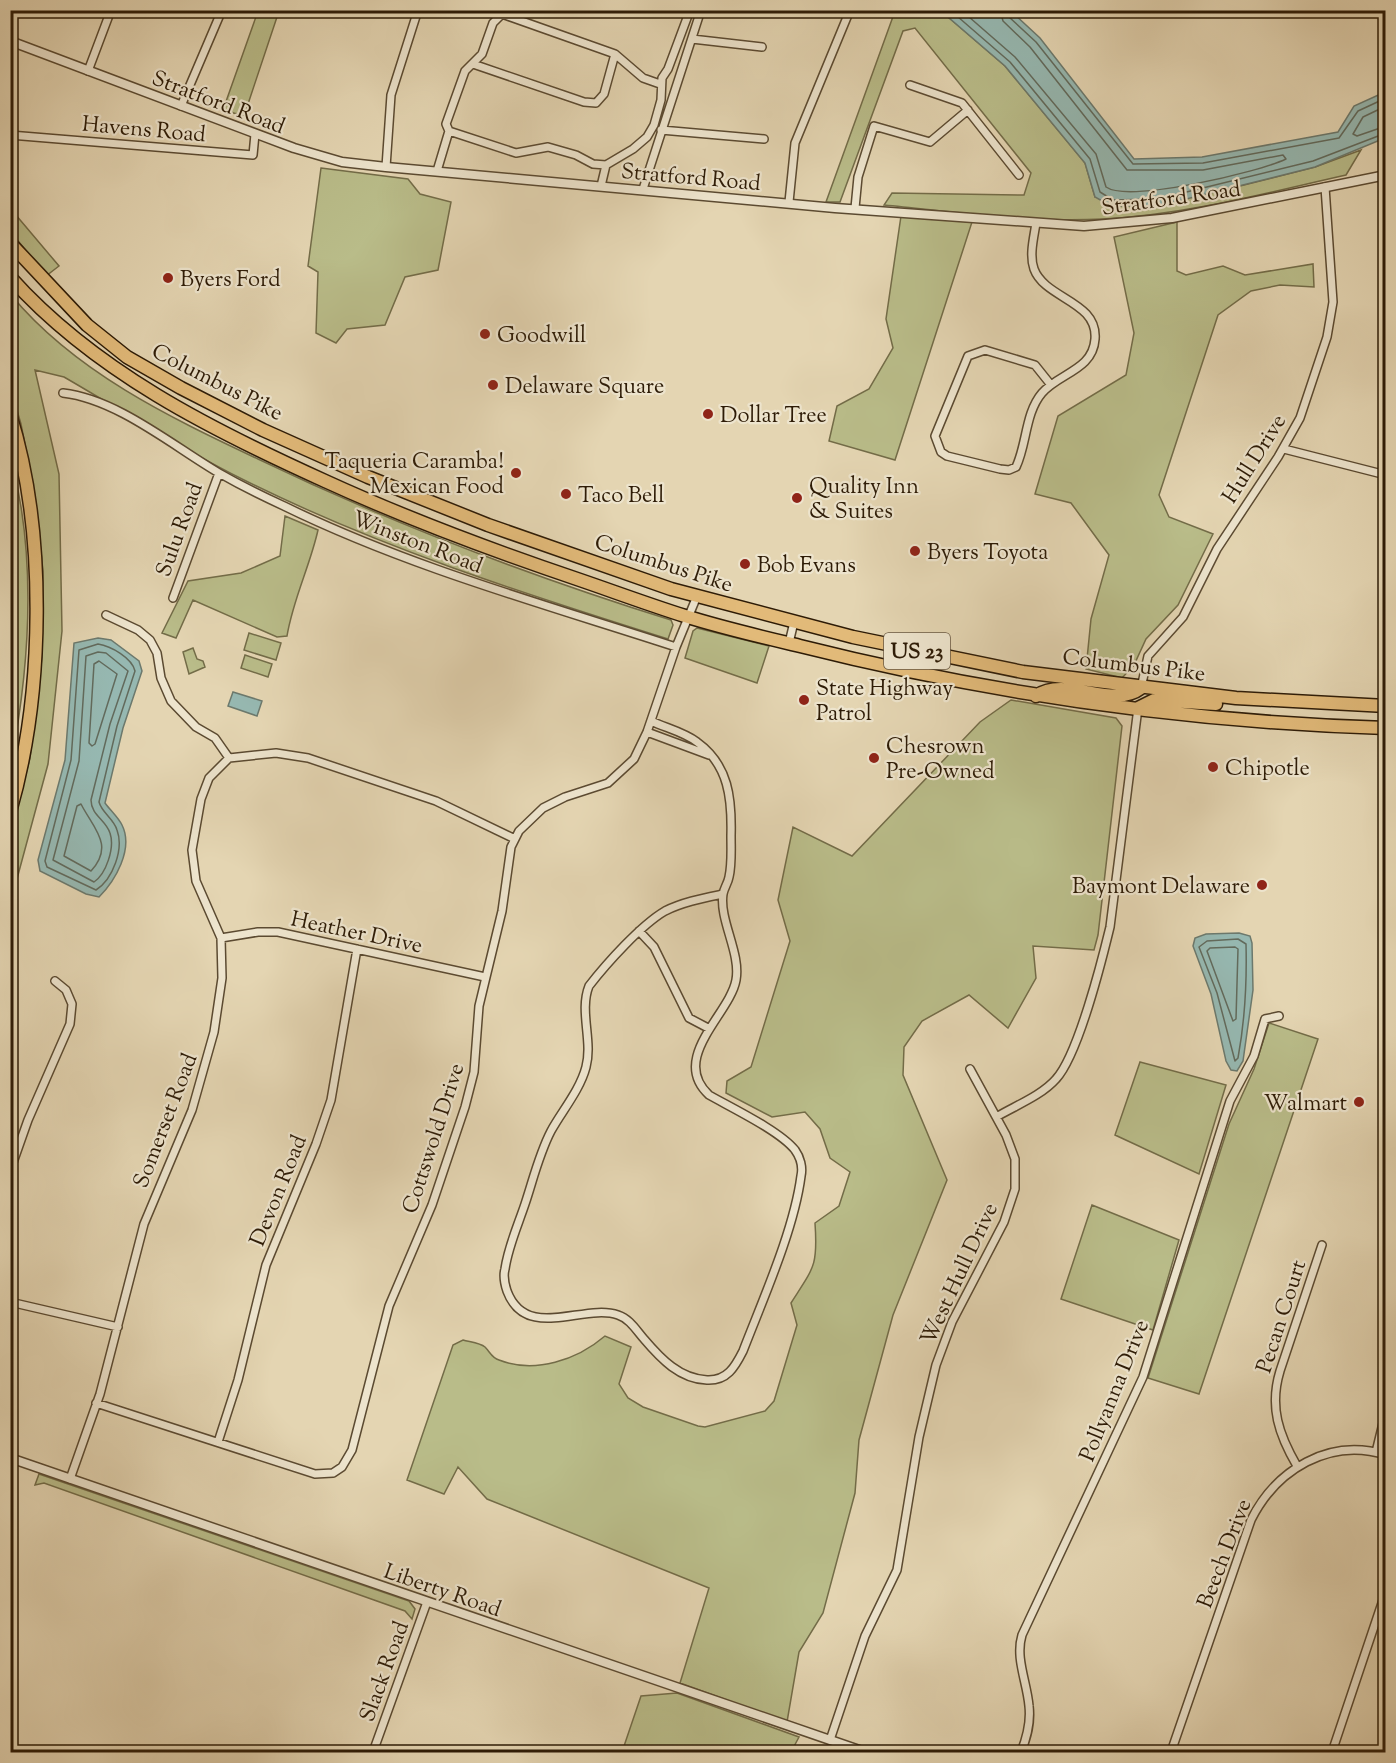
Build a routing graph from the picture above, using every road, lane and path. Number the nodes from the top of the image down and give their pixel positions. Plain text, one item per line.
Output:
1 (111, 10) edge
2 (222, 10) edge
3 (418, 10) edge
4 (690, 10) edge
5 (701, 10) edge
6 (850, 10) edge
7 (504, 13) edge
8 (692, 39) junction
9 (10, 41) edge
10 (762, 47) dead end
11 (615, 54) junction
12 (473, 64) junction
13 (88, 71) junction
14 (660, 84) junction
15 (910, 85) dead end
16 (181, 106) junction
17 (968, 110) junction
18 (661, 130) junction
19 (449, 131) junction
20 (255, 134) junction
21 (10, 135) edge
22 (764, 139) dead end
23 (606, 165) junction
24 (386, 167) junction
25 (437, 171) junction
26 (1019, 175) dead end
27 (1386, 175) edge
28 (601, 186) junction
29 (1325, 187) junction
30 (643, 189) junction
31 (789, 202) junction
32 (855, 207) junction
33 (1036, 223) junction
34 (10, 243) edge
35 (15, 251) edge
36 (10, 277) edge
37 (1051, 385) junction
38 (63, 393) dead end
39 (10, 414) edge
40 (1284, 449) junction
41 (219, 473) junction
42 (1386, 475) edge
43 (697, 596) junction
44 (173, 598) dead end
45 (106, 615) dead end
46 (688, 617) junction
47 (794, 622) junction
48 (789, 644) junction
49 (676, 647) junction
50 (1141, 688) junction
51 (1036, 696) junction
52 (1256, 700) junction
53 (1386, 706) edge
54 (1138, 708) junction
55 (651, 721) junction
56 (1386, 728) edge
57 (647, 732) junction
58 (710, 755) junction
59 (229, 758) junction
60 (10, 812) edge
61 (514, 839) junction
62 (723, 894) junction
63 (639, 931) junction
64 (221, 938) junction
65 (357, 949) junction
66 (485, 977) junction
67 (55, 981) dead end
68 (1279, 1016) dead end
69 (708, 1028) junction
70 (970, 1069) dead end
71 (998, 1116) junction
72 (10, 1171) edge
73 (1322, 1245) dead end
74 (10, 1302) edge
75 (118, 1327) junction
76 (96, 1403) junction
77 (1386, 1411) edge
78 (218, 1442) junction
79 (1376, 1452) junction
80 (1386, 1455) edge
81 (10, 1458) edge
82 (1297, 1466) junction
83 (70, 1479) junction
84 (1386, 1591) edge
85 (427, 1602) junction
86 (830, 1740) junction
87 (373, 1752) edge
88 (865, 1752) edge
89 (1021, 1752) edge
90 (1171, 1752) edge
91 (1332, 1752) edge

1 - 13 street
2 - 16 street
3 - 24 street
4 - 14 street
5 - 8 street
6 - 31 street
7 - 11 street
7 - 12 street
8 - 10 street
8 - 18 street
9 - 13 street, Stratford Road
11 - 12 street
11 - 14 street
12 - 19 street
13 - 16 street, Stratford Road
14 - 23 street
15 - 17 street
16 - 20 street, Stratford Road
17 - 26 street
17 - 32 street
18 - 22 street
18 - 30 street
19 - 23 street
19 - 25 street
20 - 21 street, Havens Road
20 - 24 street, Stratford Road
23 - 28 street
24 - 25 street, Stratford Road
25 - 28 street, Stratford Road
27 - 29 street, Stratford Road
28 - 30 street, Stratford Road
29 - 33 street, Stratford Road
29 - 40 street, Hull Drive
30 - 31 street, Stratford Road
31 - 32 street, Stratford Road
32 - 33 street, Stratford Road
33 - 37 street
34 - 35 highway, Columbus Pike / US 23
35 - 43 highway, Columbus Pike / US 23
36 - 46 highway, Columbus Pike / US 23
37 - 37 street
38 - 41 street, Winston Road
39 - 60 highway
40 - 42 street
40 - 50 street, Hull Drive
41 - 44 street, Sulu Road
41 - 49 street, Winston Road
43 - 46 street, Cottswold Drive
43 - 47 highway, Columbus Pike / US 23
45 - 59 street
46 - 48 highway, Columbus Pike / US 23
46 - 49 street, Cottswold Drive
47 - 48 street
47 - 50 highway, Columbus Pike / US 23
48 - 51 highway, Columbus Pike / US 23
49 - 55 street, Cottswold Drive
50 - 51 highway
50 - 52 highway, Columbus Pike / US 23
51 - 54 highway, Columbus Pike / US 23
52 - 53 highway, Columbus Pike / US 23
52 - 54 highway
54 - 56 highway, Columbus Pike / US 23
54 - 71 street
55 - 57 street, Cottswold Drive
55 - 58 street
57 - 58 street
57 - 61 street, Cottswold Drive
58 - 62 street
59 - 61 street
59 - 64 street, Somerset Road
61 - 66 street, Cottswold Drive
62 - 63 street
62 - 69 street
63 - 69 street
63 - 69 street
64 - 65 street, Heather Drive
64 - 75 street, Somerset Road
65 - 66 street, Heather Drive
65 - 78 street, Devon Road
66 - 78 street, Cottswold Drive
67 - 72 street
68 - 89 street, Pollyanna Drive
70 - 71 street, West Hull Drive
71 - 86 street, West Hull Drive
73 - 82 street, Pecan Court
74 - 75 street
75 - 76 street, Somerset Road
76 - 78 street, Cottswold Drive
76 - 83 street, Somerset Road
77 - 79 street
79 - 80 street, Beech Drive
79 - 82 street, Beech Drive
81 - 83 street, Liberty Road
82 - 90 street, Beech Drive
83 - 85 street, Liberty Road
84 - 91 street
85 - 86 street, Liberty Road
85 - 87 street, Slack Road
86 - 88 street, Liberty Road

